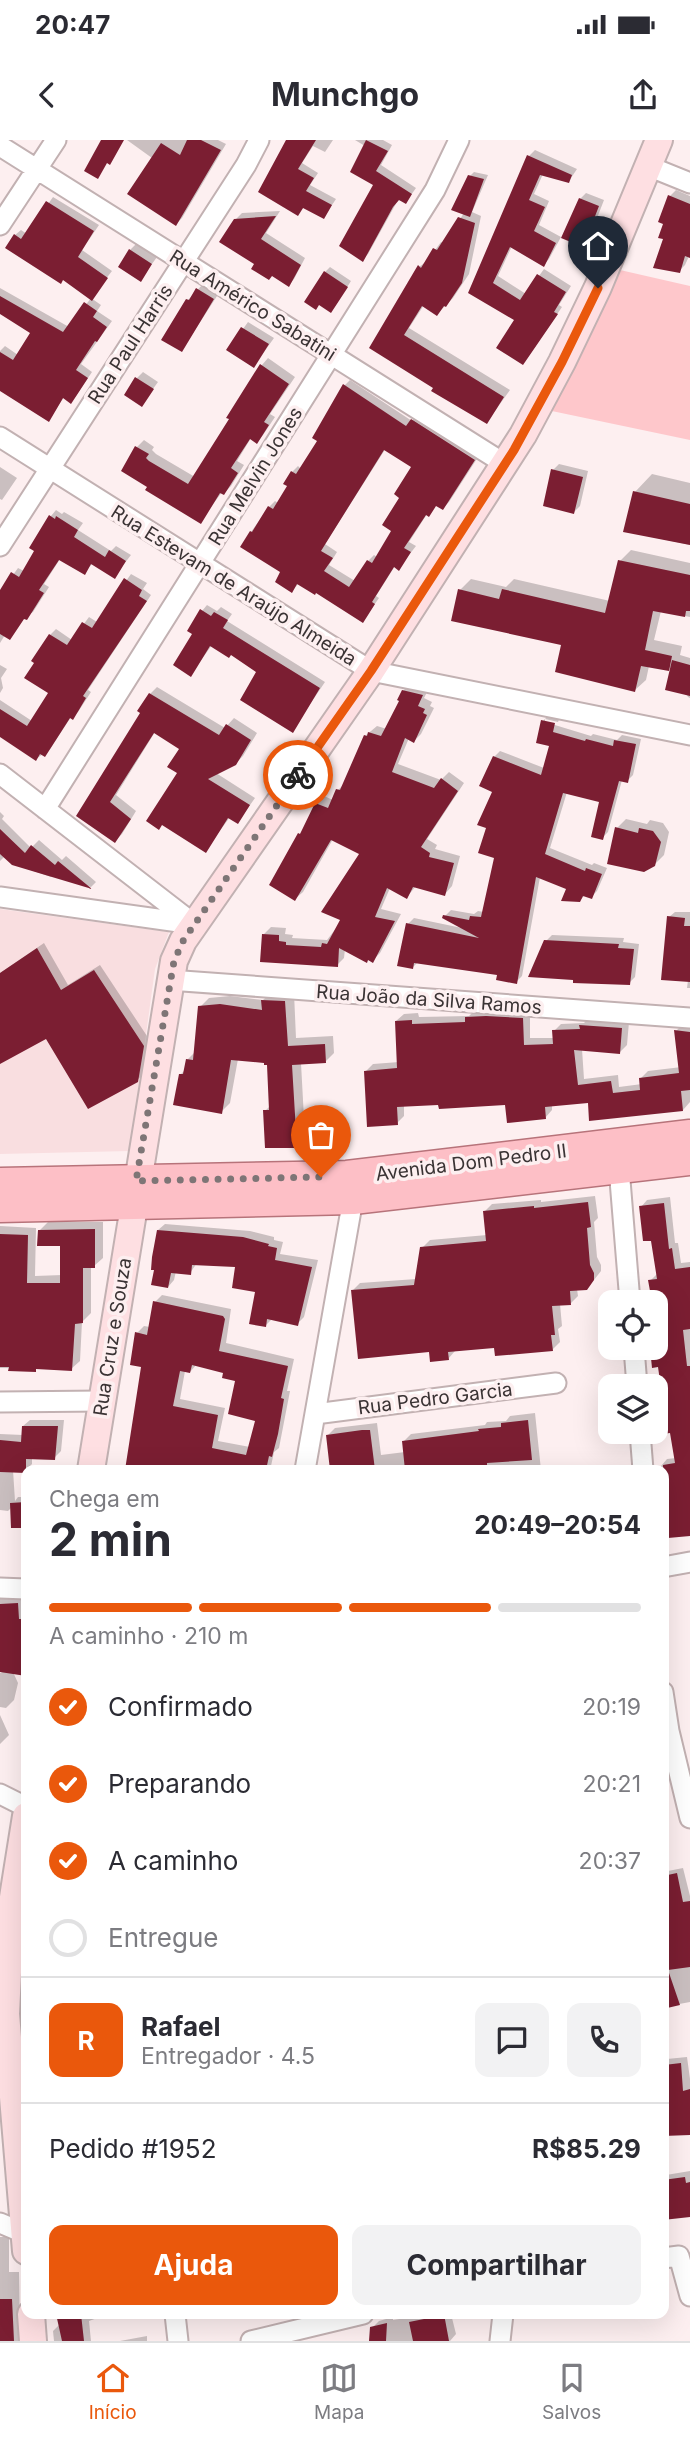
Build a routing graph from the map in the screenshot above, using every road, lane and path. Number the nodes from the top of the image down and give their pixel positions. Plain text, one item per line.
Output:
1 (56, 140) edge
2 (259, 140) edge
3 (459, 140) edge
4 (659, 140) edge
5 (0, 146) edge
6 (648, 166) junction
7 (36, 169) junction
8 (690, 183) edge
9 (0, 225) edge
10 (184, 261) junction
11 (331, 354) junction
12 (0, 437) edge
13 (505, 464) junction
14 (50, 469) junction
15 (0, 546) edge
16 (200, 563) junction
17 (371, 671) junction
18 (690, 735) edge
19 (0, 774) edge
20 (45, 808) junction
21 (0, 897) edge
22 (194, 924) junction
23 (169, 980) junction
24 (690, 1018) edge
25 (690, 1135) edge
26 (690, 1160) edge
27 (619, 1168) junction
28 (0, 1183) edge
29 (134, 1193) junction
30 (353, 1199) junction
31 (0, 1207) edge
32 (629, 1290) edge
33 (556, 1383) dead end
34 (102, 1401) junction
35 (0, 1402) edge
36 (315, 1414) junction
37 (641, 1444) edge
38 (92, 1465) edge
39 (306, 1465) edge
40 (643, 1465) edge
41 (690, 1563) edge
42 (669, 1566) edge
43 (0, 1588) edge
44 (21, 1589) edge
45 (669, 1731) edge
46 (0, 1794) edge
47 (21, 1804) edge
48 (690, 1818) edge
49 (21, 1847) edge
50 (3, 2012) edge
51 (21, 2190) edge
52 (0, 2223) edge
53 (21, 2237) edge
54 (671, 2257) edge
55 (690, 2296) edge
56 (31, 2319) edge
57 (176, 2319) edge
58 (342, 2319) edge
59 (502, 2319) edge
60 (33, 2341) edge
61 (178, 2341) edge
62 (251, 2341) edge
63 (500, 2341) edge

1 - 7 street
2 - 10 street, Rua Paul Harris
3 - 11 street, Rua Melvin Jones
4 - 6 main road, Rua Cruz e Souza
5 - 7 street, Rua Américo Sabatini
6 - 8 street
6 - 13 main road, Rua Cruz e Souza
7 - 9 street
7 - 10 street, Rua Américo Sabatini
10 - 11 street, Rua Américo Sabatini
10 - 14 street, Rua Paul Harris
11 - 13 street, Rua Américo Sabatini
11 - 16 street, Rua Melvin Jones
12 - 14 street, Rua Estevam de Araújo Almeida
13 - 17 main road, Rua Cruz e Souza
14 - 15 street, Rua Paul Harris
14 - 16 street, Rua Estevam de Araújo Almeida
16 - 17 street, Rua Estevam de Araújo Almeida
16 - 20 street, Rua Melvin Jones
17 - 18 street, Rua Estevam de Araújo Almeida
17 - 22 main road, Rua Cruz e Souza
19 - 20 street
20 - 22 street
21 - 22 street
22 - 23 main road, Rua Cruz e Souza
23 - 24 street, Rua João da Silva Ramos
23 - 29 main road, Rua Cruz e Souza
25 - 29 main road, Avenida Dom Pedro II
26 - 27 main road, Avenida Dom Pedro II
27 - 30 main road, Avenida Dom Pedro II
27 - 32 street
28 - 29 main road, Avenida Dom Pedro II
29 - 30 main road, Avenida Dom Pedro II
29 - 31 main road, Avenida Dom Pedro II
29 - 34 main road, Rua Cruz e Souza
30 - 36 street
33 - 36 street, Rua Pedro Garcia
34 - 35 street
34 - 38 main road, Rua Cruz e Souza
36 - 39 street
37 - 40 street
41 - 42 street
43 - 44 street
45 - 48 street
46 - 47 street
49 - 50 main road
50 - 51 main road
52 - 53 street
54 - 55 street
56 - 60 main road
57 - 61 street
58 - 62 street
59 - 63 street

